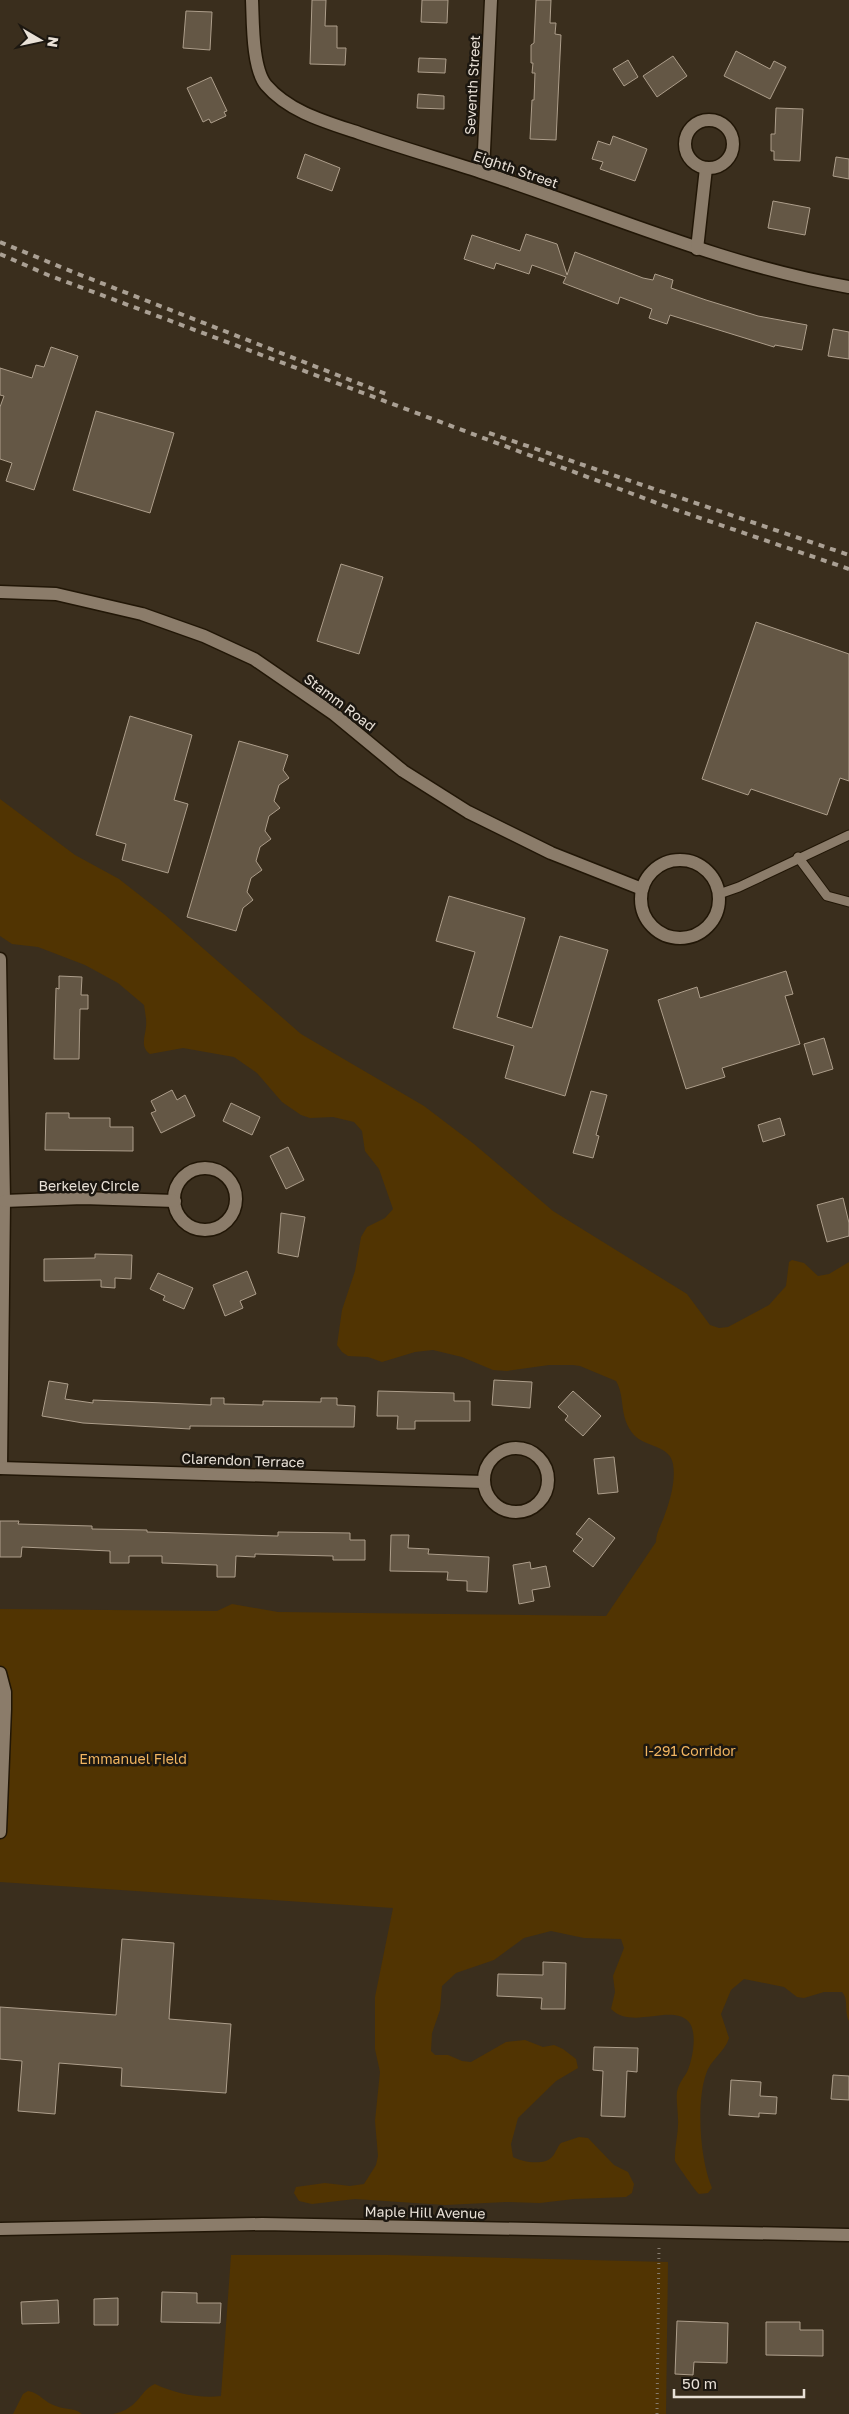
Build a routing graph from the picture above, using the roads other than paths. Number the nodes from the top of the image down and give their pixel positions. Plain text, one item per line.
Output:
1 (252, 0) edge
2 (491, 0) edge
3 (706, 168) dead end
4 (483, 172) junction
5 (697, 249) junction
6 (849, 288) edge
7 (0, 592) edge
8 (849, 835) edge
9 (798, 857) junction
10 (642, 889) junction
11 (719, 894) junction
12 (849, 902) edge
13 (0, 959) edge
14 (4, 1201) junction
15 (175, 1201) junction
16 (2, 1264) edge
17 (0, 1468) edge
18 (484, 1482) junction
19 (0, 1673) edge
20 (0, 1832) edge
21 (0, 2229) edge
22 (849, 2235) edge

1 - 4 street, Eighth Street
2 - 4 street, Seventh Street
3 - 5 street
4 - 5 street, Eighth Street
5 - 6 street, Eighth Street
7 - 10 street, Stamm Road
8 - 9 lane
9 - 11 lane
9 - 12 lane
10 - 11 street
10 - 11 street
13 - 14 street
14 - 15 street, Berkeley Circle
14 - 16 street
15 - 15 street
16 - 17 street
17 - 18 street, Clarendon Terrace
18 - 18 street
19 - 20 street
21 - 22 street, Maple Hill Avenue

